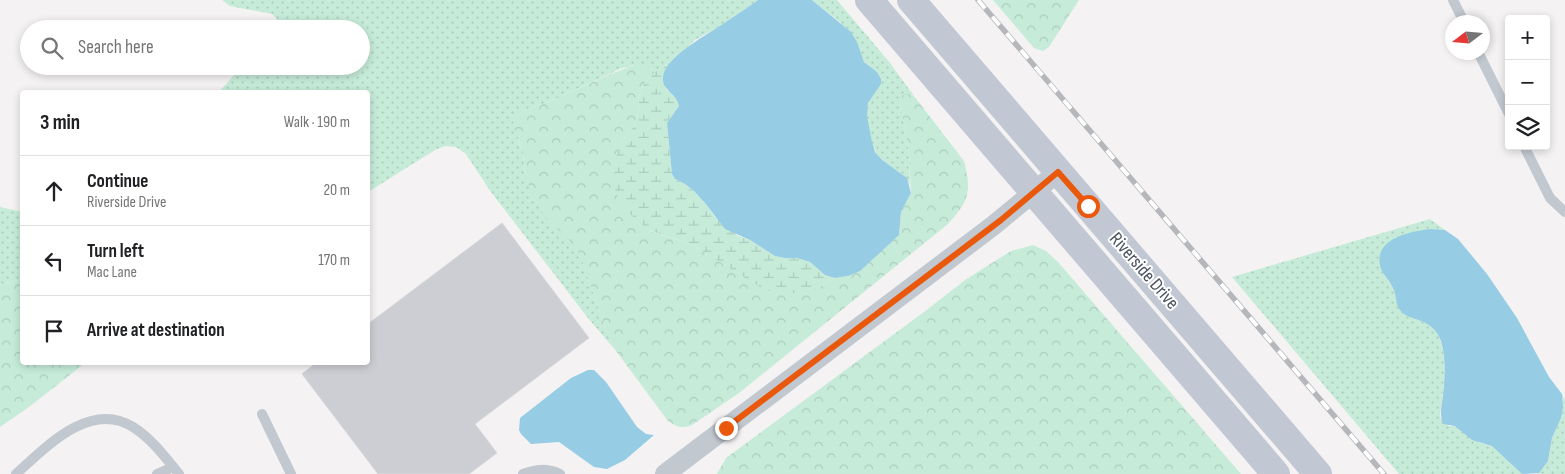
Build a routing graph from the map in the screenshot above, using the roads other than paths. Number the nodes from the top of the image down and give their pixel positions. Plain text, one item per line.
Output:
1 (869, 0) edge
2 (911, 0) edge
3 (1453, 0) edge
4 (1460, 15) edge
5 (1482, 60) edge
6 (1505, 106) edge
7 (1526, 150) edge
8 (1058, 172) junction
9 (1034, 193) junction
10 (1565, 212) edge
11 (262, 414) dead end
12 (176, 471) edge
13 (16, 474) edge
14 (157, 474) edge
15 (291, 474) edge
16 (523, 474) edge
17 (560, 474) edge
18 (665, 474) edge
19 (1276, 474) edge
20 (1318, 474) edge

1 - 9 main road, Riverside Drive
2 - 8 main road, Riverside Drive
3 - 4 lane
5 - 6 lane
7 - 10 lane
8 - 9 street
8 - 20 main road, Riverside Drive
9 - 18 street
9 - 19 main road, Riverside Drive
11 - 15 lane
12 - 13 lane
12 - 14 lane
16 - 17 lane

